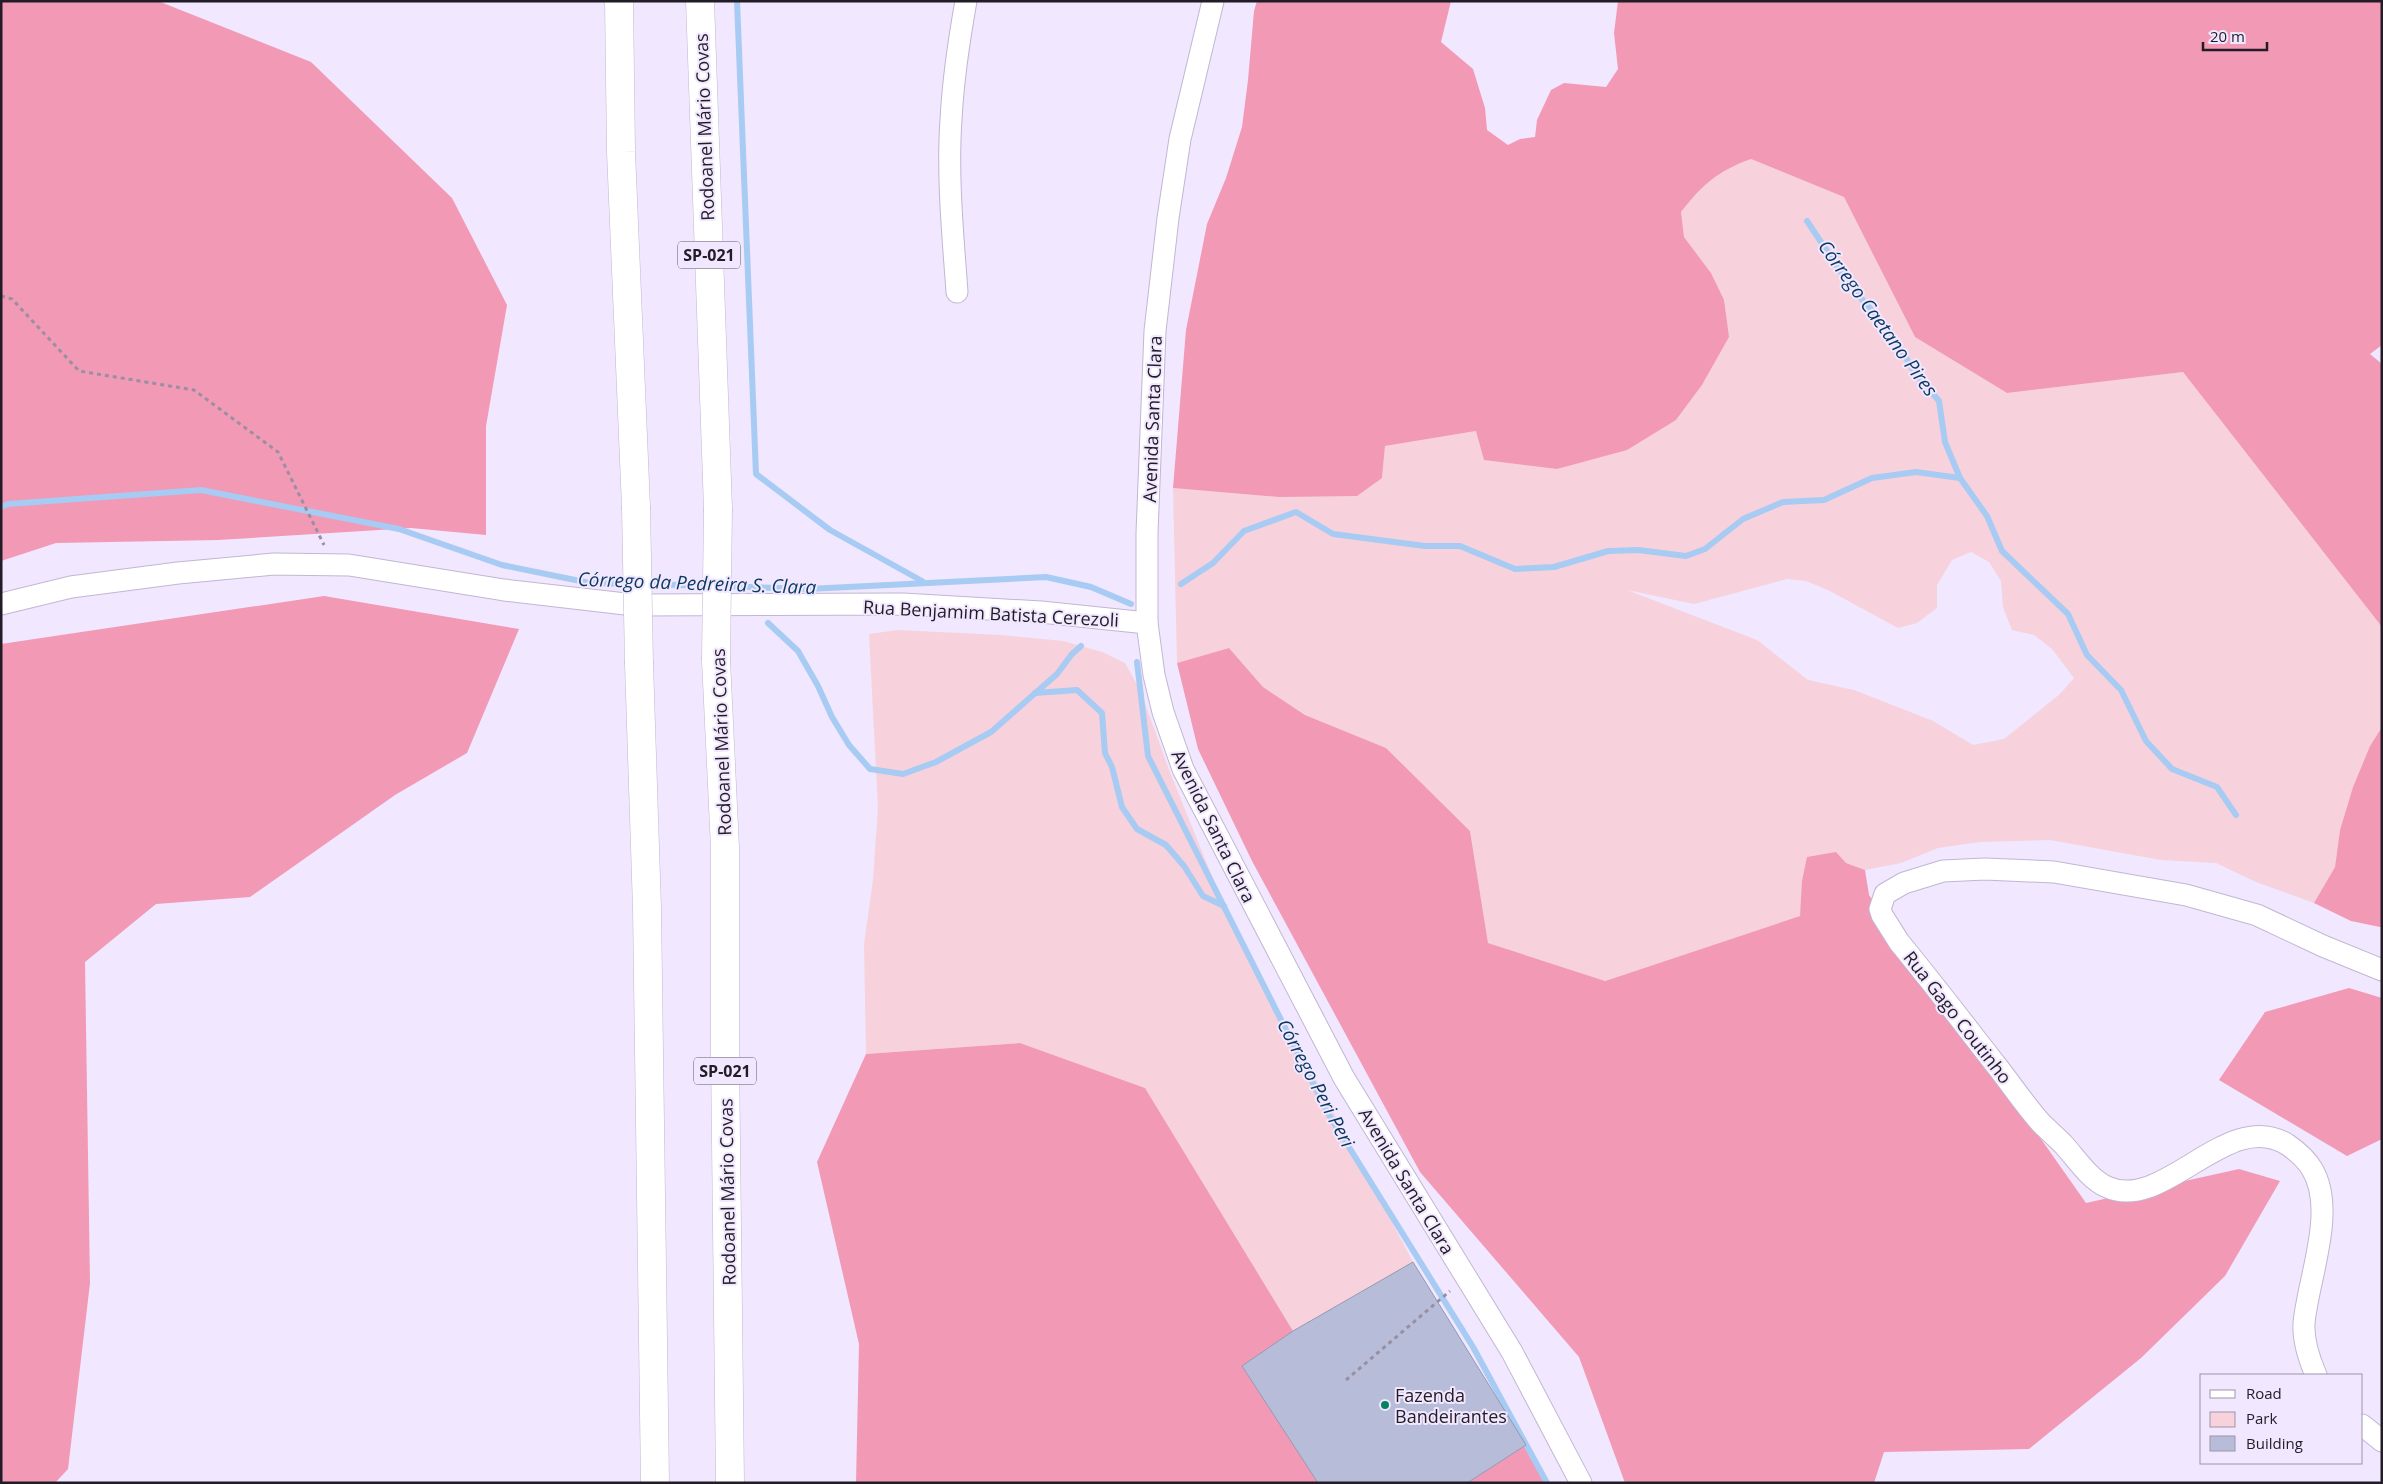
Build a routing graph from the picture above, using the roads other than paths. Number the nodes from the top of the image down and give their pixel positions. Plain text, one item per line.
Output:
1 (619, 1) edge
2 (700, 1) edge
3 (966, 1) edge
4 (1212, 1) edge
5 (956, 292) dead end
6 (1, 604) edge
7 (1147, 623) junction
8 (2382, 970) edge
9 (2316, 1374) edge
10 (2363, 1426) edge
11 (2382, 1441) edge
12 (655, 1483) edge
13 (730, 1483) edge
14 (1581, 1483) edge

1 - 12 highway, bridge
2 - 13 highway, Rodoanel Mário Covas / SP-021, bridge
3 - 5 street
4 - 7 street, Avenida Santa Clara
6 - 7 street, Rua Benjamim Batista Cerezoli
7 - 14 street, Avenida Santa Clara
8 - 9 street, Rua Gago Coutinho
10 - 11 street

